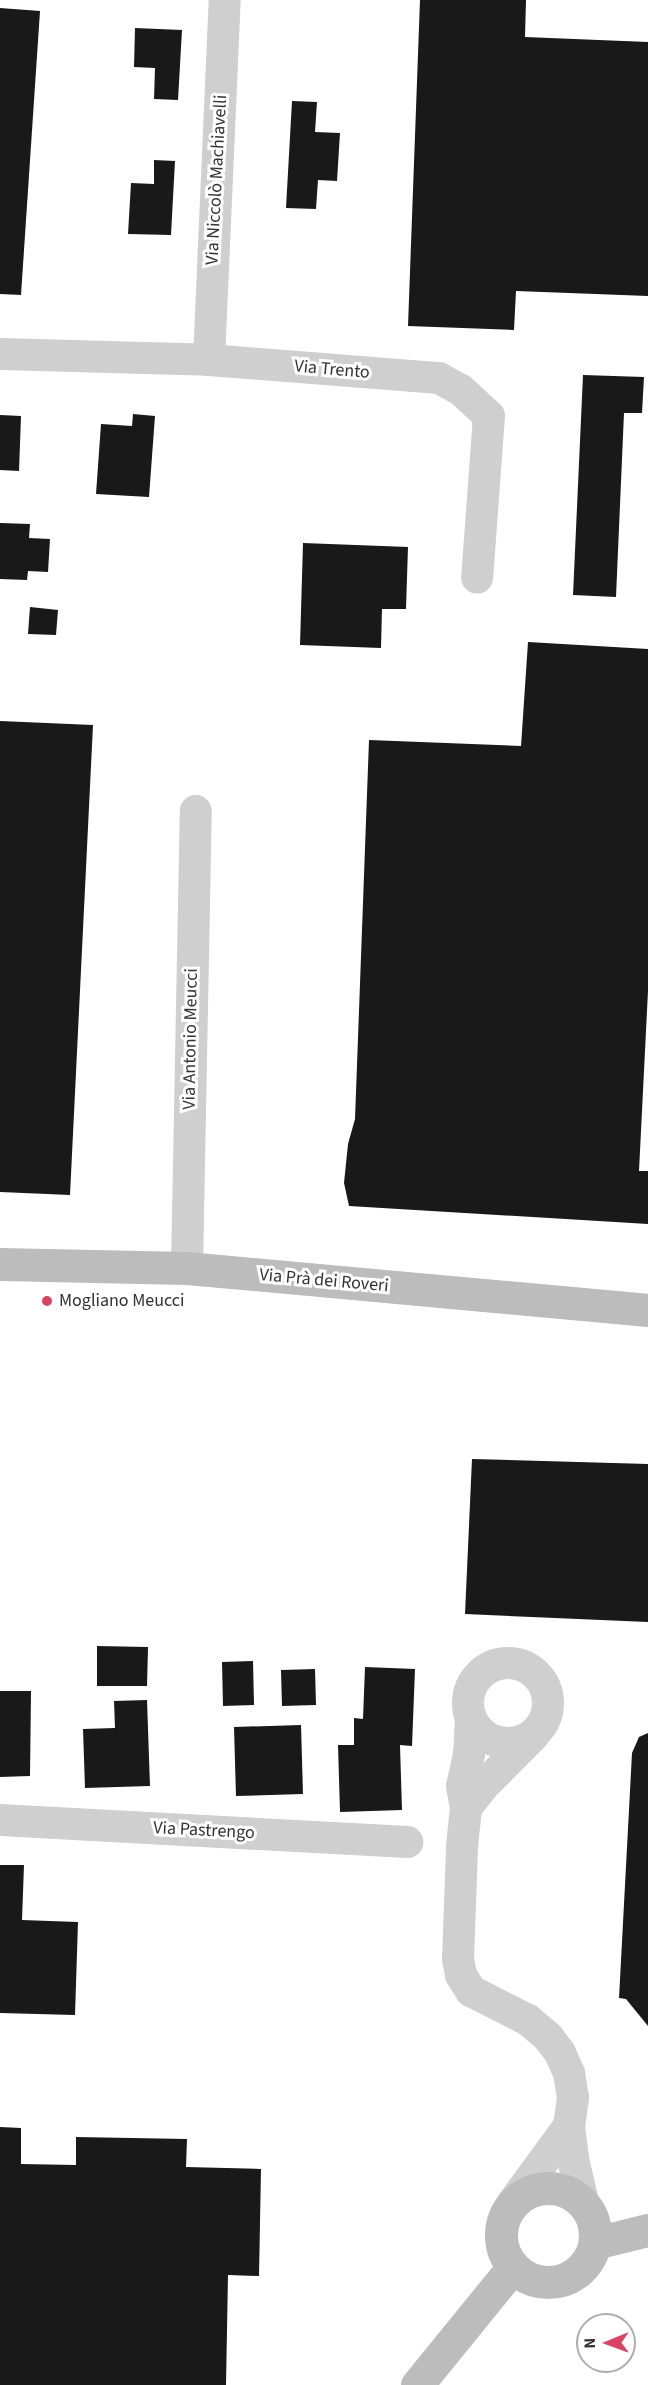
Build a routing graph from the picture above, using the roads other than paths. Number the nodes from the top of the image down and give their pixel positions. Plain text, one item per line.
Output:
1 (225, 0) edge
2 (0, 354) edge
3 (209, 360) junction
4 (477, 578) dead end
5 (196, 811) dead end
6 (0, 1264) edge
7 (187, 1268) junction
8 (648, 1310) edge
9 (471, 1718) junction
10 (533, 1736) junction
11 (466, 1808) junction
12 (0, 1820) edge
13 (407, 1842) dead end
14 (569, 2126) junction
15 (583, 2202) junction
16 (512, 2204) junction
17 (648, 2230) edge
18 (595, 2243) junction
19 (513, 2267) junction
20 (417, 2385) edge

1 - 3 street, Via Niccolò Machiavelli
2 - 3 street, Via Trento
3 - 4 street, Via Trento
5 - 7 street, Via Antonio Meucci
6 - 7 main road, Via Prà dei Roveri
7 - 8 main road, Via Prà dei Roveri
9 - 10 street
9 - 10 street
9 - 11 street
10 - 11 street
11 - 14 street
12 - 13 street, Via Pastrengo
14 - 15 street
14 - 16 street
15 - 16 main road
15 - 18 main road
16 - 19 main road
17 - 18 main road
18 - 19 main road
19 - 20 main road

